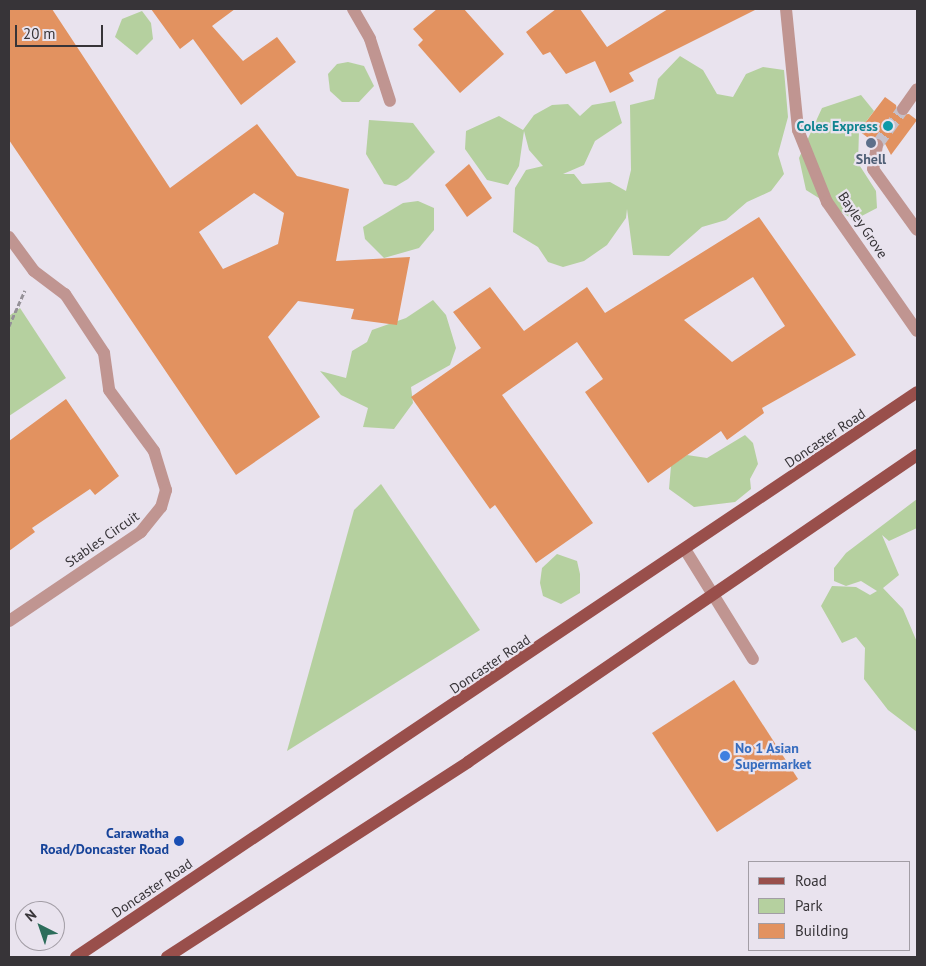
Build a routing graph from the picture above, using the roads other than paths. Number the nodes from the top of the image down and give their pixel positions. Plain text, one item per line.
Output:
1 (353, 9) edge
2 (786, 9) edge
3 (917, 89) edge
4 (390, 102) dead end
5 (903, 109) tunnel mouth
6 (877, 145) tunnel mouth
7 (917, 230) edge
8 (9, 237) edge
9 (917, 331) edge
10 (917, 392) edge
11 (917, 455) edge
12 (686, 551) junction
13 (714, 594) junction
14 (9, 621) edge
15 (753, 659) dead end
16 (76, 957) edge
17 (167, 957) edge

1 - 4 street
2 - 9 street, Bayley Grove
3 - 5 street
6 - 7 street
8 - 14 street, Stables Circuit
10 - 12 main road, Doncaster Road
11 - 13 main road
12 - 13 street
12 - 16 main road, Doncaster Road
13 - 15 street
13 - 17 main road

